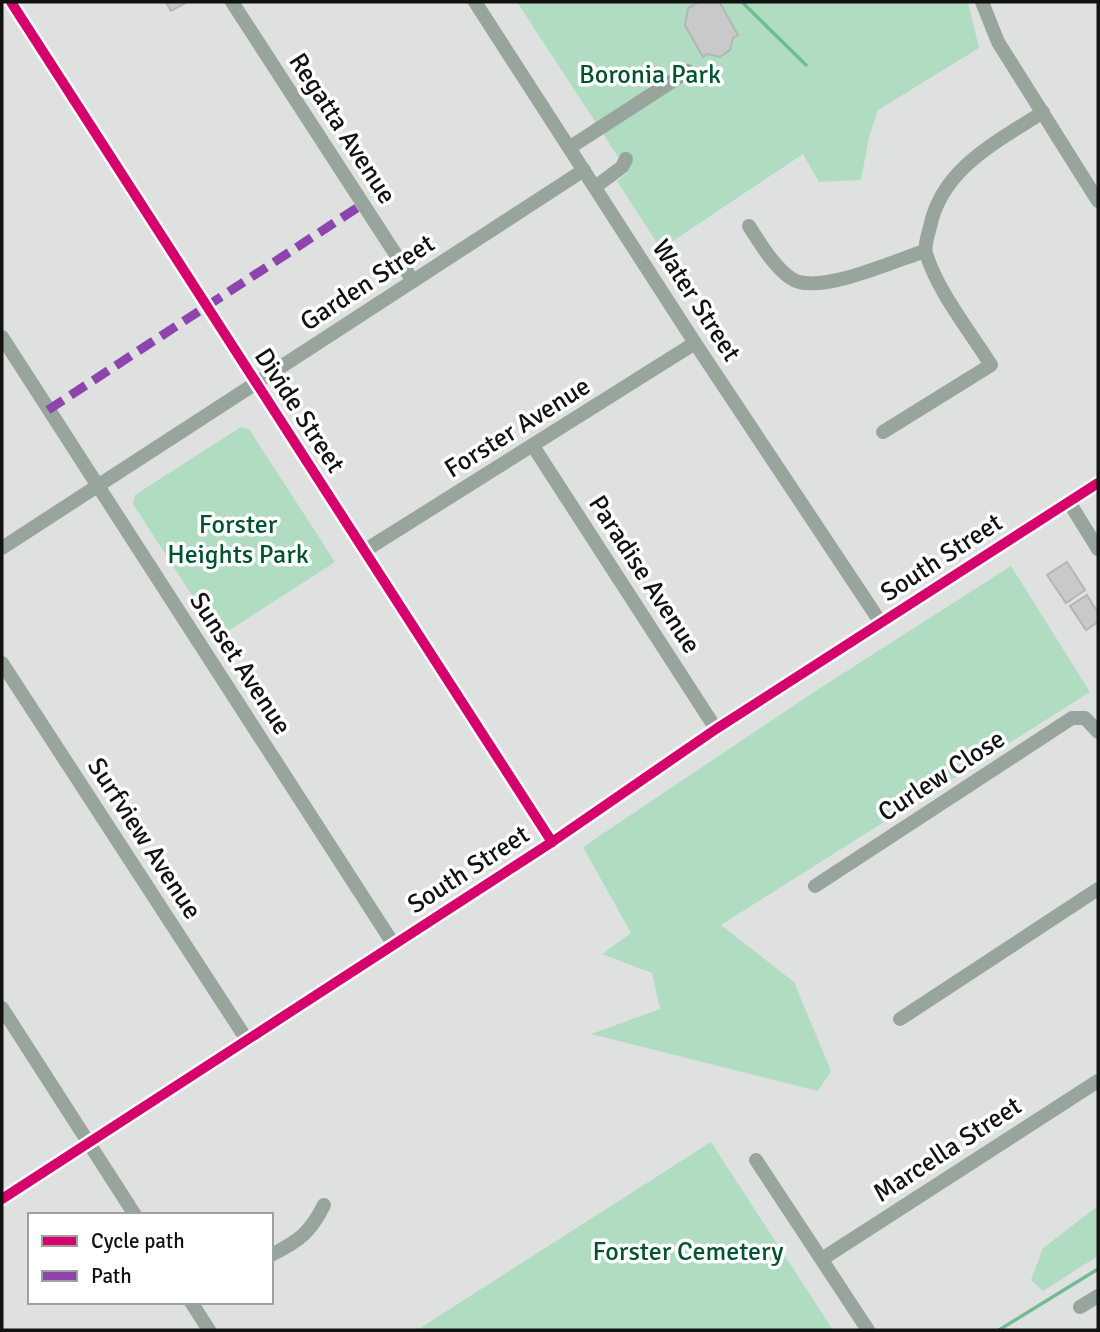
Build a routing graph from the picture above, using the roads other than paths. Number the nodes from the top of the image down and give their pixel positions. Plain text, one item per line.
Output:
1 (11, 2) edge
2 (232, 2) edge
3 (475, 2) edge
4 (982, 2) edge
5 (688, 71) dead end
6 (1043, 112) junction
7 (569, 148) junction
8 (626, 159) dead end
9 (584, 170) junction
10 (595, 187) junction
11 (1098, 201) edge
12 (749, 226) dead end
13 (925, 250) junction
14 (413, 281) junction
15 (2, 337) edge
16 (695, 343) junction
17 (256, 383) junction
18 (883, 432) dead end
19 (533, 446) junction
20 (1098, 483) edge
21 (98, 486) junction
22 (1069, 502) junction
23 (2, 548) edge
24 (1098, 548) edge
25 (364, 551) junction
26 (881, 623) junction
27 (2, 663) edge
28 (716, 729) junction
29 (1096, 729) edge
30 (552, 842) junction
31 (815, 886) dead end
32 (1098, 889) edge
33 (394, 945) junction
34 (2, 1008) edge
35 (900, 1019) dead end
36 (247, 1040) junction
37 (1098, 1081) edge
38 (89, 1143) junction
39 (756, 1160) dead end
40 (2, 1199) edge
41 (324, 1205) dead end
42 (134, 1213) edge
43 (273, 1254) edge
44 (822, 1259) junction
45 (1098, 1296) edge
46 (192, 1304) edge
47 (1080, 1307) dead end
48 (209, 1330) edge
49 (868, 1330) edge

1 - 17 street, Divide Street
2 - 14 street, Regatta Avenue
3 - 7 street, Water Street
4 - 6 street
5 - 7 street
6 - 11 street
6 - 13 street
7 - 9 street, Water Street
8 - 10 street
9 - 10 street, Water Street
9 - 14 street, Garden Street
10 - 16 street, Water Street
12 - 13 street
13 - 18 street
14 - 17 street, Garden Street
15 - 21 street, Sunset Avenue
16 - 19 street, Forster Avenue
16 - 26 street, Water Street
17 - 21 street, Garden Street
17 - 25 street, Divide Street
19 - 25 street, Forster Avenue
19 - 28 street, Paradise Avenue
20 - 22 street, South Street
21 - 23 street, Garden Street
21 - 33 street, Sunset Avenue
22 - 24 street
22 - 26 street, South Street
25 - 30 street, Divide Street
26 - 28 street, South Street
27 - 36 street, Surfview Avenue
28 - 30 street, South Street
29 - 31 street, Curlew Close
30 - 33 street, South Street
32 - 35 street
33 - 36 street, South Street
34 - 38 street
36 - 38 street, South Street
37 - 44 street, Marcella Street
38 - 40 street, South Street
38 - 42 street
39 - 44 street
41 - 43 street
44 - 49 street
45 - 47 street
46 - 48 street

